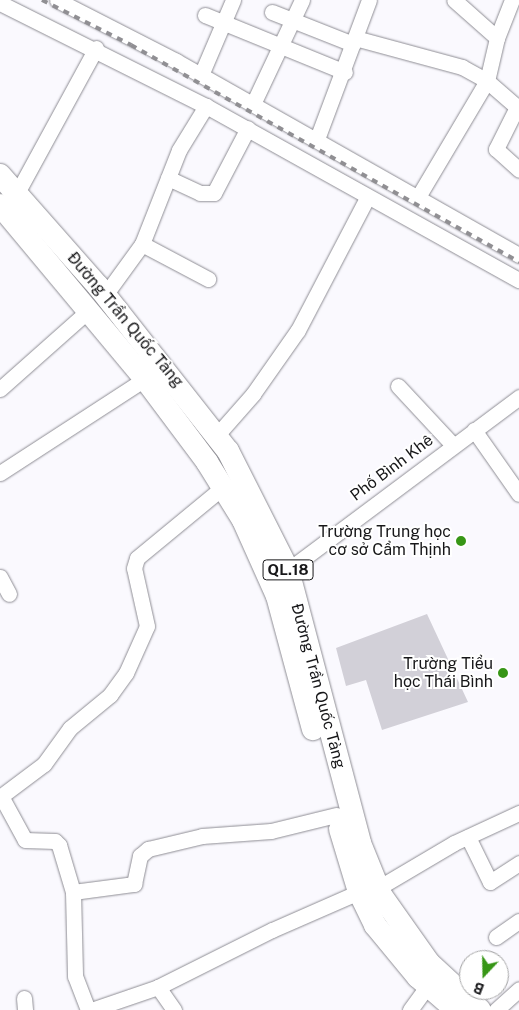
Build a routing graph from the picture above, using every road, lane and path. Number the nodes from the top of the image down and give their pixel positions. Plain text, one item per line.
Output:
1 (57, 0) edge
2 (233, 0) edge
3 (302, 0) edge
4 (370, 0) edge
5 (454, 0) edge
6 (512, 0) edge
7 (0, 3) edge
8 (272, 12) dead end
9 (205, 16) dead end
10 (293, 19) junction
11 (224, 23) junction
12 (497, 38) junction
13 (354, 41) junction
14 (281, 46) junction
15 (96, 48) junction
16 (345, 72) junction
17 (201, 75) junction
18 (487, 81) junction
19 (253, 104) junction
20 (206, 106) junction
21 (248, 128) junction
22 (317, 140) junction
23 (519, 170) edge
24 (0, 175) edge
25 (168, 178) junction
26 (418, 197) junction
27 (367, 198) junction
28 (8, 199) edge
29 (142, 244) junction
30 (519, 255) edge
31 (208, 279) dead end
32 (519, 280) edge
33 (105, 295) junction
34 (89, 310) junction
35 (145, 380) junction
36 (398, 386) dead end
37 (0, 389) edge
38 (519, 397) edge
39 (474, 430) junction
40 (216, 435) junction
41 (452, 444) junction
42 (0, 473) edge
43 (222, 488) junction
44 (519, 494) edge
45 (288, 570) junction
46 (0, 577) edge
47 (9, 594) dead end
48 (317, 716) junction
49 (0, 797) edge
50 (519, 813) edge
51 (336, 815) junction
52 (468, 837) junction
53 (519, 863) edge
54 (368, 890) junction
55 (74, 892) junction
56 (519, 921) edge
57 (496, 937) dead end
58 (428, 985) junction
59 (158, 987) junction
60 (519, 989) edge
61 (90, 1010) edge
62 (174, 1010) edge
63 (410, 1010) edge
64 (456, 1010) edge
65 (480, 1010) edge
66 (496, 1010) edge

1 - 17 street
2 - 11 street
3 - 10 street
4 - 13 street
5 - 12 street
6 - 12 street
7 - 15 street
8 - 10 street
9 - 11 street
10 - 13 street
10 - 14 street
11 - 14 street
11 - 17 street
12 - 18 street
13 - 16 street
13 - 18 street
14 - 16 street
14 - 19 street
15 - 20 street
15 - 28 street
16 - 22 street
17 - 19 street
18 - 23 street
18 - 26 street
19 - 22 street
20 - 21 street
20 - 25 street
21 - 25 street
21 - 27 street
22 - 26 street
24 - 28 highway, Đường Trần Quốc Tảng / QL.18
25 - 29 street
26 - 30 street
27 - 32 street
27 - 40 street
28 - 33 highway, Đường Trần Quốc Tảng / QL.18
28 - 34 highway, Đường Trần Quốc Tảng / QL.18
29 - 31 street
29 - 33 street
33 - 34 highway
33 - 40 highway, Đường Trần Quốc Tảng / QL.18
34 - 35 highway, Đường Trần Quốc Tảng / QL.18
34 - 37 street
35 - 42 street
35 - 43 highway, Đường Trần Quốc Tảng / QL.18
36 - 41 street
38 - 39 street, Phố Bình Khê
39 - 41 street, Phố Bình Khê
39 - 44 street
40 - 45 highway, Đường Trần Quốc Tảng / QL.18
41 - 45 street, Phố Bình Khê
43 - 48 highway, Đường Trần Quốc Tảng / QL.18
43 - 49 street
45 - 48 highway, Đường Trần Quốc Tảng / QL.18
46 - 47 street
48 - 51 highway, Đường Trần Quốc Tảng / QL.18
48 - 54 highway, Đường Trần Quốc Tảng / QL.18
49 - 55 street
50 - 52 street
51 - 54 highway, Đường Trần Quốc Tảng / QL.18
51 - 55 street
52 - 53 street
52 - 54 street
54 - 58 highway, Đường Trần Quốc Tảng / QL.18
54 - 59 street
54 - 65 highway, Đường Trần Quốc Tảng / QL.18
55 - 61 street
56 - 57 street
58 - 63 street
58 - 64 highway, Đường Trần Quốc Tảng / QL.18
59 - 61 street
59 - 62 street
60 - 66 street

